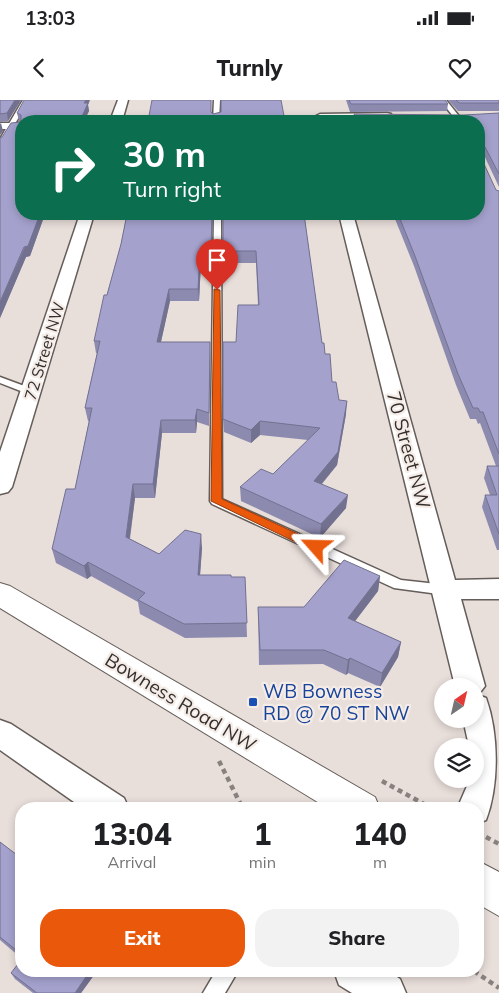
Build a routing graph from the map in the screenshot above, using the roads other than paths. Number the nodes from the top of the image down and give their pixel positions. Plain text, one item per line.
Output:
1 (26, 100) edge
2 (122, 100) edge
3 (217, 100) edge
4 (443, 100) edge
5 (17, 115) edge
6 (118, 115) edge
7 (216, 115) edge
8 (455, 115) edge
9 (11, 126) edge
10 (0, 144) edge
11 (85, 220) edge
12 (217, 220) edge
13 (348, 220) edge
14 (0, 380) edge
15 (31, 392) junction
16 (0, 487) edge
17 (499, 589) edge
18 (446, 590) junction
19 (0, 594) edge
20 (468, 678) edge
21 (482, 728) edge
22 (0, 733) edge
23 (494, 768) edge
24 (102, 802) edge
25 (350, 802) edge
26 (479, 802) edge
27 (484, 885) edge
28 (499, 896) edge
29 (224, 977) edge
30 (362, 977) edge
31 (214, 993) edge
32 (386, 993) edge

1 - 5 lane
2 - 6 street
3 - 7 lane
4 - 8 lane
9 - 10 lane
11 - 15 street, 72 Street NW
12 - 18 lane
13 - 18 street, 70 Street NW
14 - 15 lane
15 - 16 street, 72 Street NW
17 - 18 street
18 - 20 street, 70 Street NW
19 - 25 street, Bowness Road NW
21 - 23 street
22 - 24 street
23 - 26 street
27 - 28 street
29 - 31 lane
30 - 32 street

